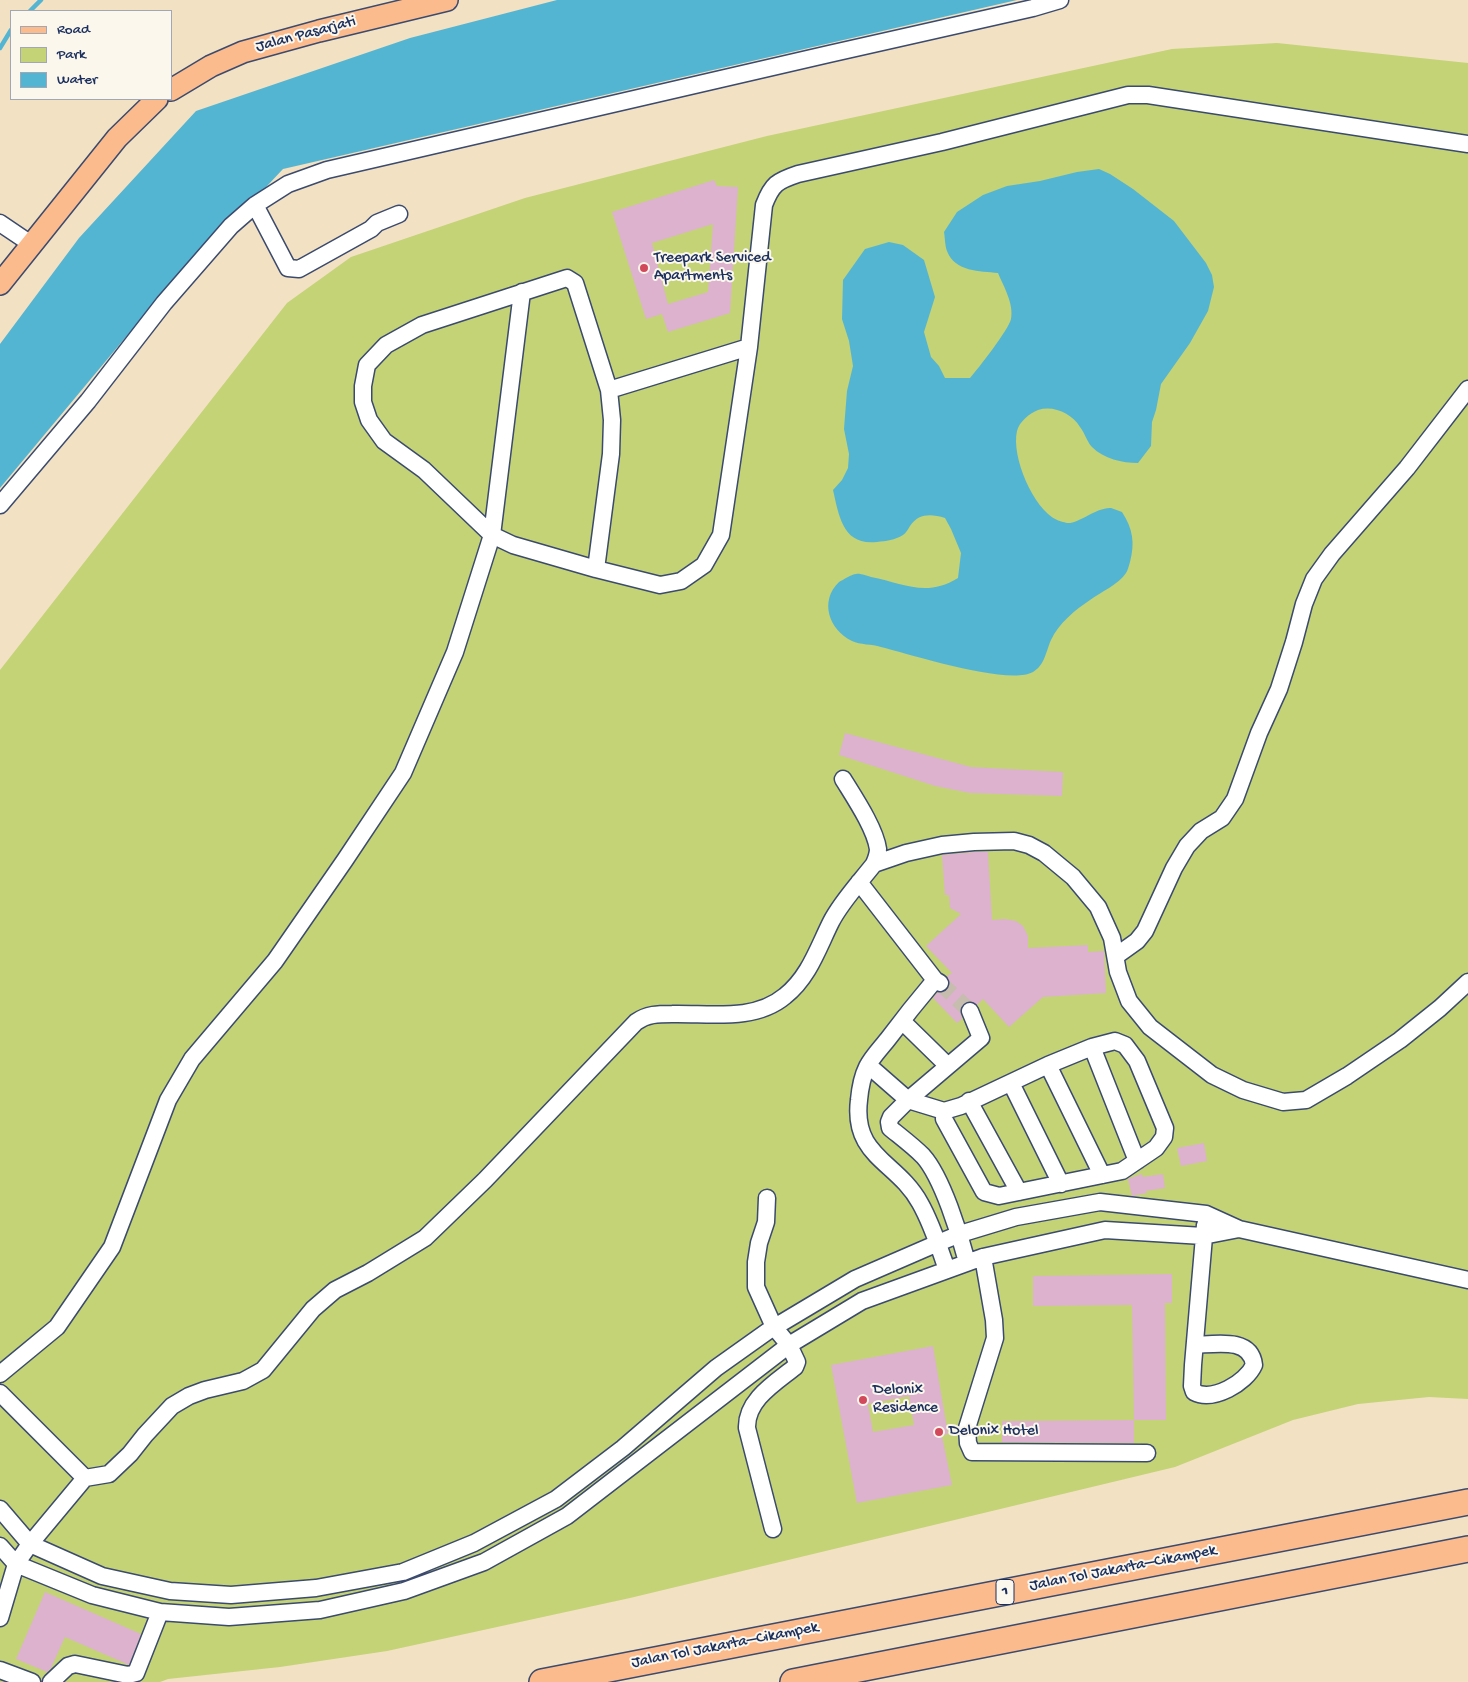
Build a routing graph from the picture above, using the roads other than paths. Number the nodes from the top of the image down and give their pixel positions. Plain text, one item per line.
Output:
1 (447, 0) edge
2 (1060, 0) edge
3 (172, 89) edge
4 (156, 100) edge
5 (1468, 144) edge
6 (255, 205) junction
7 (399, 214) dead end
8 (0, 223) edge
9 (31, 244) junction
10 (0, 284) edge
11 (522, 292) junction
12 (749, 347) junction
13 (1468, 389) edge
14 (609, 390) junction
15 (0, 505) edge
16 (492, 535) junction
17 (596, 569) junction
18 (843, 779) dead end
19 (874, 864) junction
20 (859, 882) junction
21 (1116, 956) junction
22 (1468, 982) edge
23 (970, 1012) tunnel mouth
24 (902, 1021) junction
25 (1092, 1047) junction
26 (868, 1065) junction
27 (1048, 1065) junction
28 (948, 1066) junction
29 (1011, 1083) junction
30 (908, 1100) junction
31 (968, 1101) junction
32 (944, 1111) junction
33 (1137, 1161) junction
34 (1102, 1175) junction
35 (1060, 1184) junction
36 (1018, 1192) junction
37 (767, 1198) dead end
38 (1206, 1214) junction
39 (1239, 1229) junction
40 (960, 1234) junction
41 (1203, 1236) junction
42 (938, 1243) junction
43 (975, 1260) junction
44 (947, 1270) junction
45 (1468, 1280) edge
46 (774, 1327) junction
47 (1195, 1345) dead end
48 (789, 1346) junction
49 (0, 1374) edge
50 (0, 1393) edge
51 (1148, 1453) dead end
52 (84, 1478) junction
53 (1468, 1502) edge
54 (0, 1510) edge
55 (773, 1529) dead end
56 (30, 1544) junction
57 (0, 1546) edge
58 (1468, 1549) edge
59 (16, 1564) junction
60 (160, 1612) junction
61 (0, 1618) edge
62 (0, 1670) edge
63 (32, 1682) edge
64 (52, 1682) edge
65 (542, 1682) edge
66 (793, 1682) edge

1 - 3 main road, Jalan Pasarjati
2 - 6 street
4 - 9 main road
5 - 12 street
6 - 7 street
6 - 15 street
8 - 9 street
9 - 10 main road
11 - 14 street
11 - 16 street
11 - 16 street
12 - 14 street
12 - 17 street
13 - 21 street
14 - 17 street
16 - 17 street
16 - 49 street
18 - 19 street
19 - 20 street
19 - 21 street
20 - 24 street
20 - 52 street
21 - 22 street
23 - 28 street
24 - 26 street
24 - 28 street
25 - 27 street
25 - 33 street
25 - 33 street
26 - 30 street
26 - 42 street
27 - 29 street
27 - 34 street
28 - 30 street
29 - 31 street
29 - 35 street
30 - 32 street
30 - 40 street
31 - 32 street
31 - 36 street
32 - 36 street
33 - 34 street
34 - 35 street
35 - 36 street
37 - 46 street
38 - 39 street
38 - 40 street
38 - 41 street
39 - 41 street
39 - 45 street
40 - 42 street
40 - 43 street
41 - 43 street
41 - 47 street
42 - 44 street
42 - 46 street
43 - 44 street
43 - 51 street
44 - 48 street
46 - 48 street
46 - 56 street
48 - 55 street
48 - 60 street
50 - 52 street
52 - 56 street
53 - 65 highway, Jalan Tol Jakarta–Cikampek / 1
54 - 56 street
56 - 59 street
57 - 59 street
58 - 66 highway
59 - 60 street
59 - 61 street
60 - 64 street
62 - 63 street

